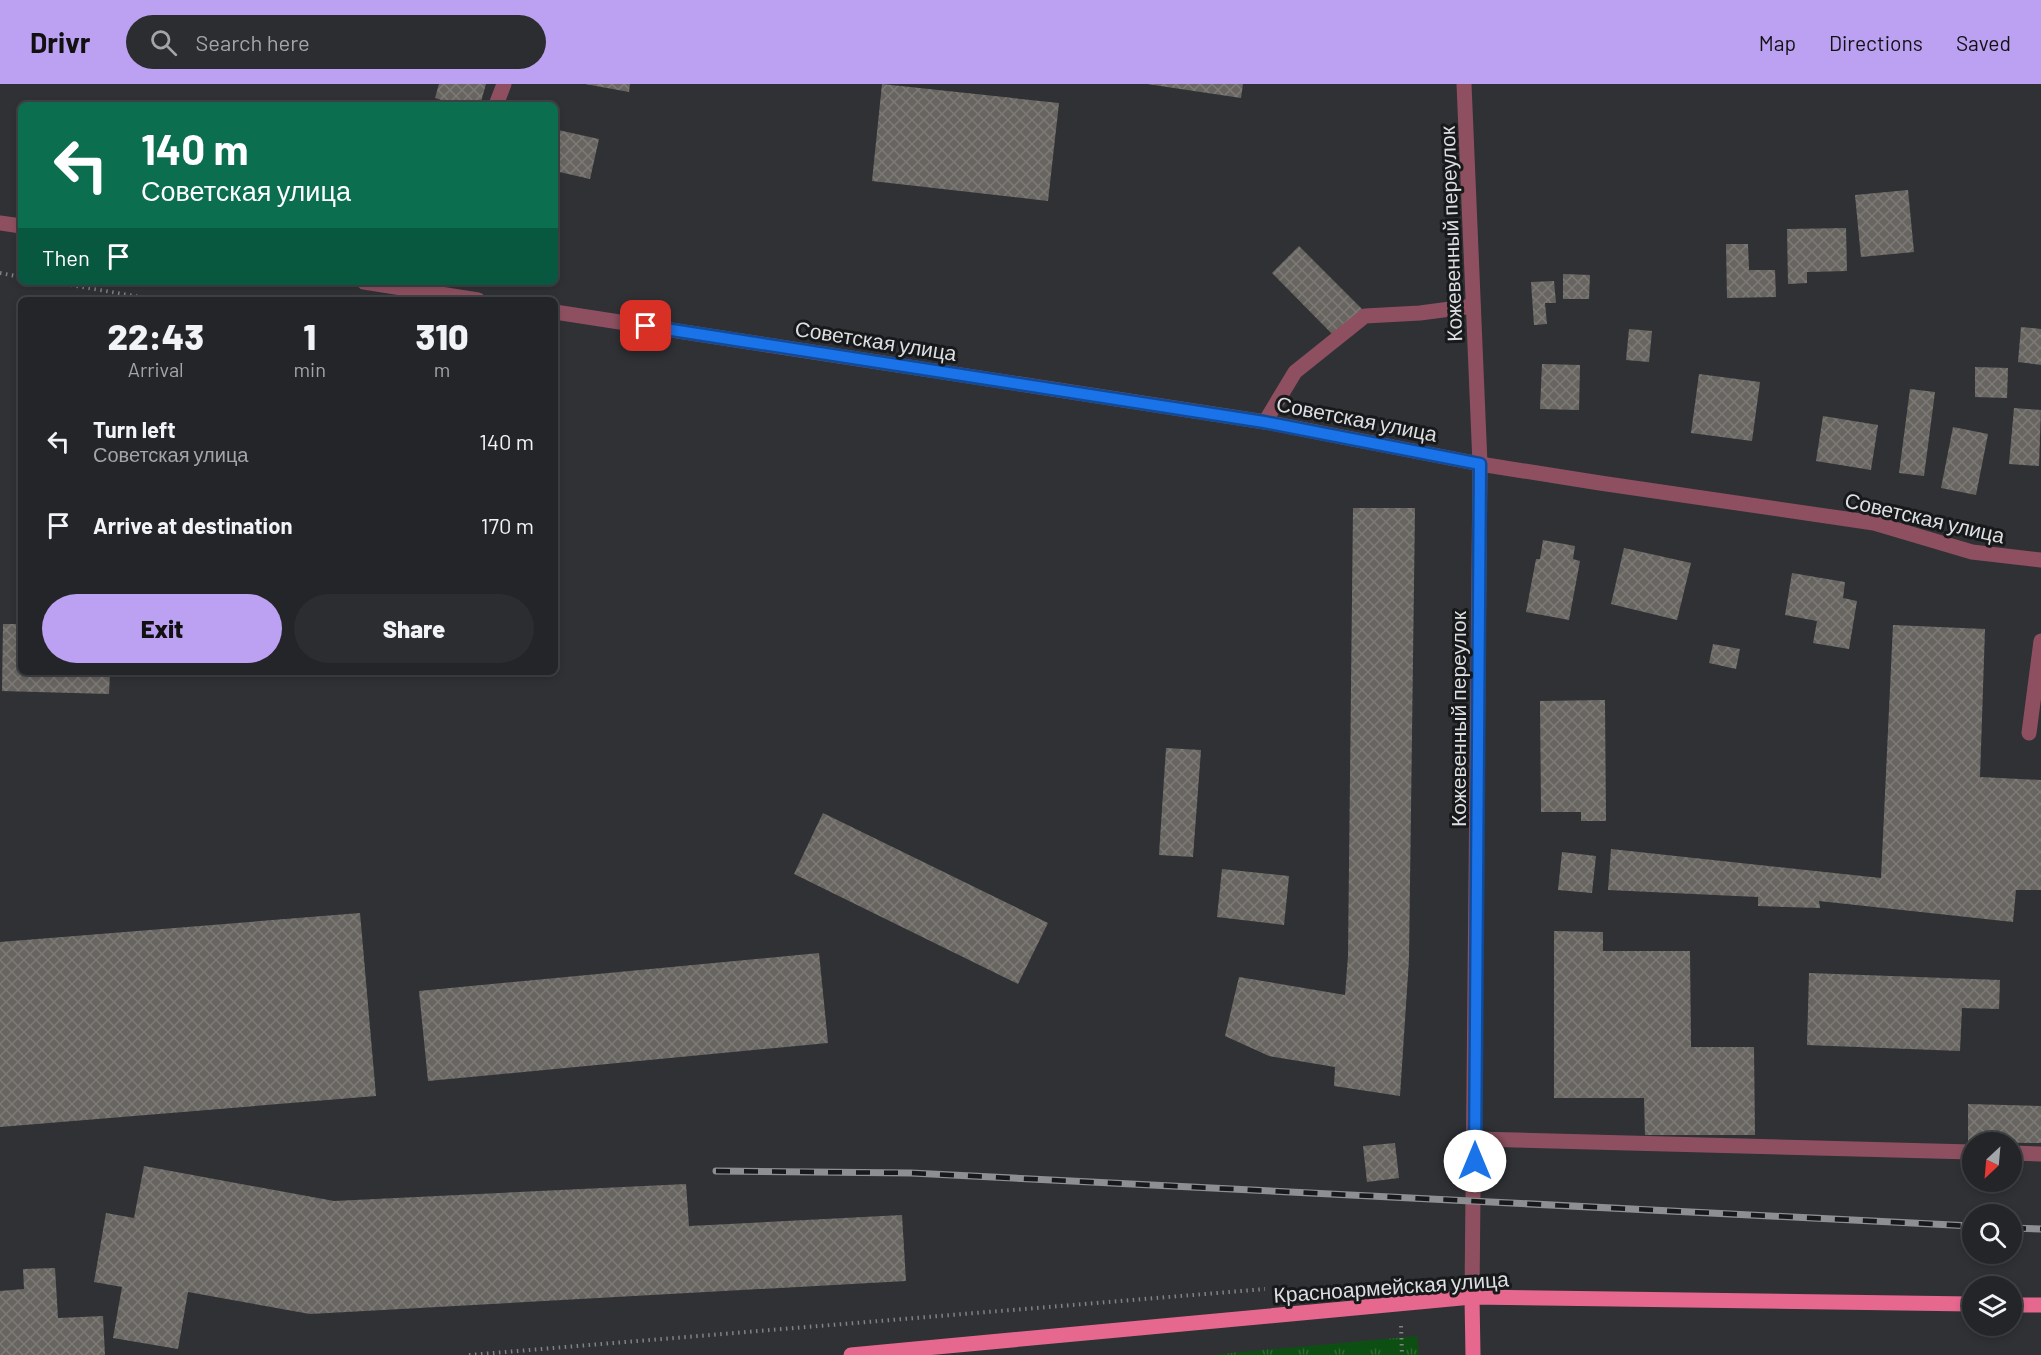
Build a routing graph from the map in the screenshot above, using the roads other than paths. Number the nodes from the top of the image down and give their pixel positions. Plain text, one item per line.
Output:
1 (504, 84) edge
2 (1464, 84) edge
3 (497, 102) edge
4 (0, 223) edge
5 (18, 226) edge
6 (404, 285) edge
7 (430, 287) edge
8 (467, 297) edge
9 (1473, 306) junction
10 (558, 312) edge
11 (1264, 422) junction
12 (1480, 464) junction
13 (2041, 560) edge
14 (2041, 641) edge
15 (2040, 662) edge
16 (2029, 733) dead end
17 (1475, 1139) junction
18 (1962, 1152) edge
19 (2022, 1153) edge
20 (2041, 1154) edge
21 (1472, 1297) junction
22 (1962, 1304) edge
23 (2022, 1305) edge
24 (2041, 1305) edge
25 (851, 1355) edge
26 (1473, 1355) edge

1 - 3 street
2 - 9 street, Кожевенный переулок
4 - 5 street
6 - 7 street
7 - 8 street
9 - 11 street
9 - 12 street, Кожевенный переулок
10 - 11 street, Советская улица
11 - 12 street, Советская улица
12 - 13 street, Советская улица
12 - 17 street, Кожевенный переулок
14 - 15 street
15 - 16 street
17 - 18 street
17 - 21 street, Кожевенный переулок
19 - 20 street
21 - 22 main road, Красноармейская улица
21 - 25 main road, Красноармейская улица
21 - 26 main road, Кожевенный переулок
23 - 24 main road

